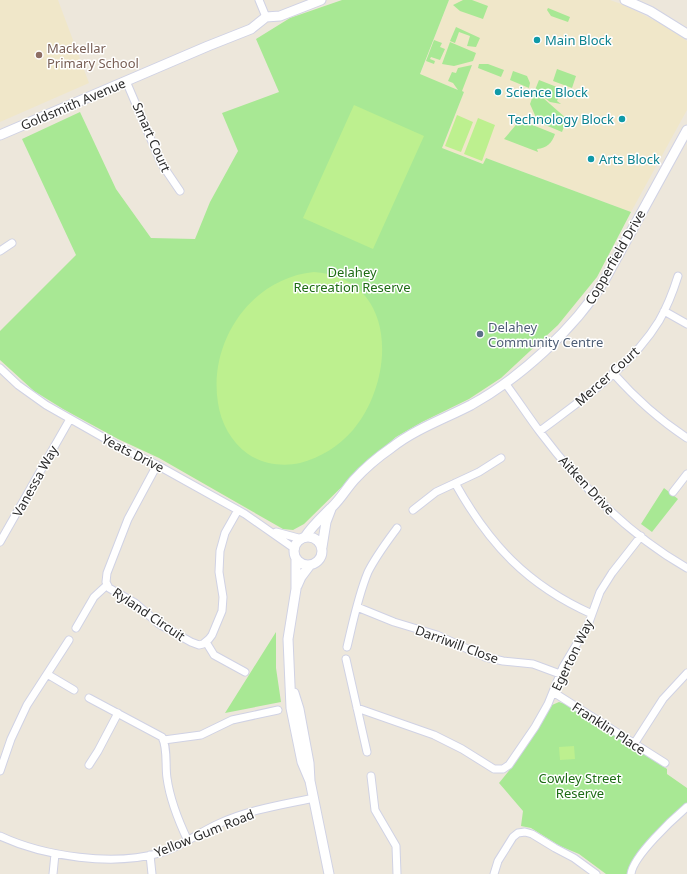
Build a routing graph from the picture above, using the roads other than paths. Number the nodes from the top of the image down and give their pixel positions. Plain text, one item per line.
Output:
1 (259, 0) edge
2 (321, 0) edge
3 (625, 0) edge
4 (266, 17) junction
5 (687, 34) edge
6 (126, 81) junction
7 (687, 130) edge
8 (0, 135) edge
9 (180, 191) dead end
10 (12, 243) dead end
11 (0, 250) edge
12 (678, 276) dead end
13 (664, 311) junction
14 (687, 324) edge
15 (0, 368) edge
16 (614, 373) junction
17 (505, 383) junction
18 (70, 419) junction
19 (540, 432) junction
20 (687, 438) edge
21 (501, 458) dead end
22 (158, 465) junction
23 (687, 474) edge
24 (455, 484) junction
25 (673, 492) dead end
26 (331, 508) junction
27 (238, 510) junction
28 (413, 510) dead end
29 (397, 528) dead end
30 (272, 531) junction
31 (641, 536) junction
32 (303, 538) junction
33 (0, 542) edge
34 (322, 547) junction
35 (295, 553) junction
36 (310, 565) junction
37 (687, 568) edge
38 (107, 585) junction
39 (296, 589) junction
40 (356, 607) junction
41 (592, 614) junction
42 (76, 628) dead end
43 (69, 640) dead end
44 (206, 642) junction
45 (347, 647) dead end
46 (346, 659) dead end
47 (245, 672) dead end
48 (687, 673) edge
49 (47, 674) junction
50 (560, 674) junction
51 (74, 690) dead end
52 (553, 692) junction
53 (89, 698) dead end
54 (357, 708) junction
55 (278, 710) dead end
56 (118, 713) junction
57 (164, 740) junction
58 (634, 744) junction
59 (367, 752) dead end
60 (665, 764) dead end
61 (89, 765) dead end
62 (0, 771) edge
63 (371, 776) dead end
64 (314, 798) junction
65 (687, 807) edge
66 (0, 836) edge
67 (188, 841) junction
68 (55, 854) junction
69 (150, 855) junction
70 (53, 874) edge
71 (152, 874) edge
72 (330, 874) edge
73 (397, 874) edge
74 (494, 874) edge
75 (596, 874) edge
76 (631, 874) edge

1 - 4 street
2 - 4 street, Goldsmith Avenue
3 - 5 street
4 - 6 street, Goldsmith Avenue
6 - 8 street, Goldsmith Avenue
6 - 9 street, Smart Court
7 - 17 street, Copperfield Drive
10 - 11 street
12 - 13 street, Mercer Court
13 - 14 street
13 - 16 street, Mercer Court
15 - 18 street, Yeats Drive
16 - 19 street, Mercer Court
16 - 20 street
17 - 19 street, Aitken Drive
17 - 26 street, Copperfield Drive
18 - 22 street, Yeats Drive
18 - 33 street, Vanessa Way
19 - 31 street, Aitken Drive
21 - 24 street
22 - 27 street, Yeats Drive
22 - 38 street, Ryland Circuit
23 - 25 street
24 - 28 street
24 - 41 street
26 - 32 street, Copperfield Drive
26 - 34 street, Copperfield Drive
27 - 30 street, Yeats Drive
27 - 44 street
29 - 40 street
30 - 32 street, Yeats Drive
30 - 35 street, Yeats Drive
31 - 37 street, Aitken Drive
31 - 41 street, Egerton Way
32 - 34 street
32 - 35 street
34 - 36 street
35 - 36 street
35 - 39 street
36 - 39 street
38 - 42 street
38 - 44 street, Ryland Circuit
39 - 64 street
40 - 45 street
40 - 50 street, Darriwill Close
41 - 50 street, Egerton Way
43 - 49 street
44 - 47 street
46 - 54 street
48 - 58 street
49 - 51 street
49 - 62 street
50 - 52 street, Egerton Way
52 - 54 street, Egerton Way
52 - 58 street, Franklin Place
53 - 56 street
54 - 59 street
55 - 57 street
56 - 57 street
56 - 61 street
57 - 67 street
58 - 60 street, Franklin Place
63 - 73 street
64 - 67 street, Yellow Gum Road
64 - 72 street
65 - 76 street
66 - 68 street, Yellow Gum Road
67 - 69 street, Yellow Gum Road
68 - 69 street, Yellow Gum Road
68 - 70 street
69 - 71 street
74 - 75 street

